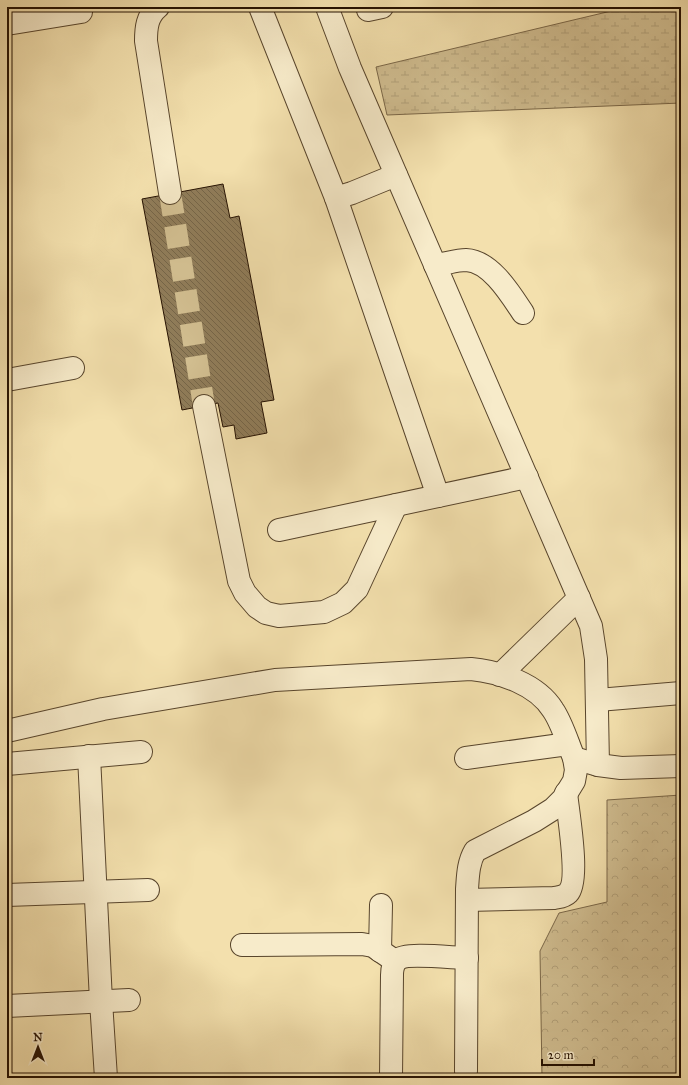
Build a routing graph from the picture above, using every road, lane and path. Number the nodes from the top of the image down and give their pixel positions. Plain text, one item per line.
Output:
1 (158, 7) edge
2 (260, 7) edge
3 (327, 7) edge
4 (81, 12) dead end
5 (7, 24) edge
6 (396, 175) junction
7 (170, 194) tunnel mouth
8 (336, 198) junction
9 (436, 265) junction
10 (522, 313) dead end
11 (73, 368) dead end
12 (7, 380) edge
13 (204, 406) tunnel mouth
14 (527, 477) junction
15 (438, 496) junction
16 (396, 505) junction
17 (279, 530) dead end
18 (579, 598) junction
19 (500, 675) junction
20 (681, 693) edge
21 (598, 700) junction
22 (7, 727) edge
23 (7, 731) edge
24 (571, 751) junction
25 (141, 752) dead end
26 (90, 756) junction
27 (466, 758) dead end
28 (7, 764) edge
29 (598, 765) junction
30 (681, 766) edge
31 (566, 793) junction
32 (148, 890) dead end
33 (97, 892) junction
34 (7, 895) edge
35 (467, 900) junction
36 (381, 905) dead end
37 (242, 945) dead end
38 (388, 956) junction
39 (467, 958) junction
40 (129, 1000) dead end
41 (100, 1001) junction
42 (7, 1006) edge
43 (466, 1071) dead end
44 (106, 1078) edge
45 (391, 1078) edge

1 - 7 street
2 - 8 street
3 - 6 street
4 - 5 street
6 - 8 street
6 - 9 street
8 - 15 street
9 - 10 street
9 - 14 street
11 - 12 street
13 - 16 street
14 - 15 street
14 - 18 street
15 - 16 street
16 - 17 street
18 - 19 street
18 - 21 street
19 - 23 street
19 - 24 street
20 - 21 street
21 - 29 street
22 - 23 street
24 - 27 street
24 - 29 street
24 - 31 street
25 - 26 street
26 - 28 street
26 - 33 street
29 - 30 street
31 - 35 street
31 - 35 street
32 - 33 street
33 - 34 street
33 - 41 street
35 - 39 street
36 - 38 street
37 - 38 street
38 - 39 street
38 - 45 street
39 - 43 street
40 - 41 street
41 - 42 street
41 - 44 street

